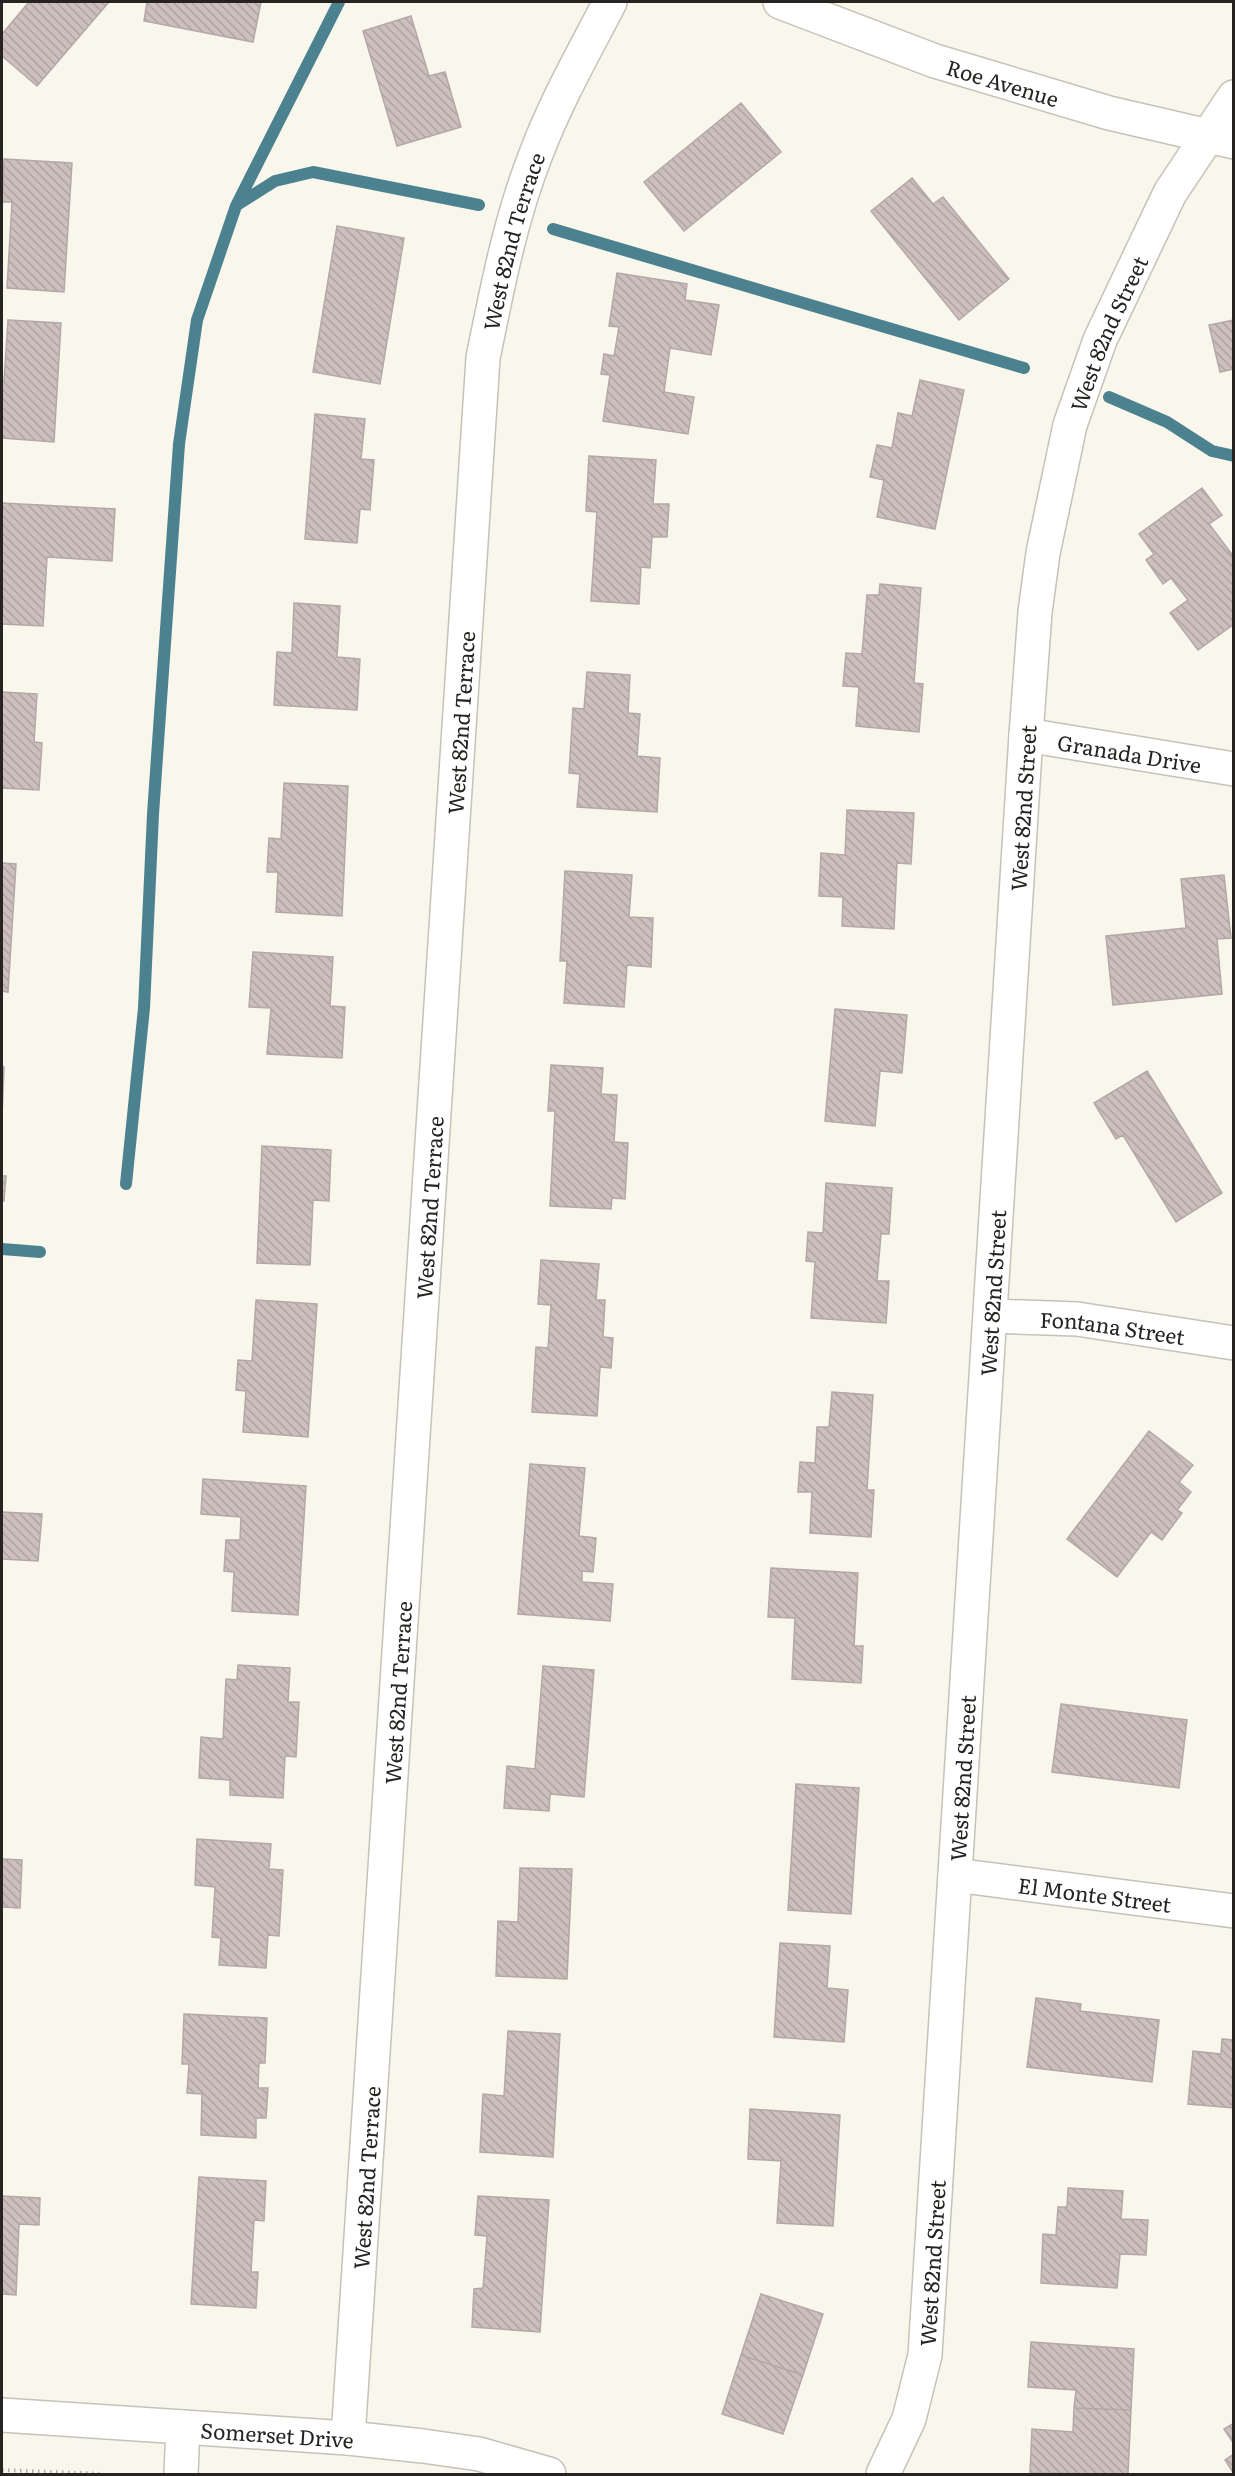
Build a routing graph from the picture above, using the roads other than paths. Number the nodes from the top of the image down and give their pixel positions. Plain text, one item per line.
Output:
1 (610, 2) edge
2 (780, 2) edge
3 (1233, 97) edge
4 (1219, 140) edge
5 (1026, 735) junction
6 (1233, 769) edge
7 (991, 1316) junction
8 (1233, 1343) edge
9 (955, 1875) junction
10 (1233, 1911) edge
11 (2, 2415) edge
12 (183, 2427) junction
13 (348, 2438) junction
14 (181, 2475) edge
15 (549, 2475) edge
16 (883, 2475) edge

1 - 13 street, West 82nd Terrace
2 - 4 street, Roe Avenue
3 - 4 street, West 82nd Street
4 - 5 street, West 82nd Street
5 - 6 street, Granada Drive
5 - 7 street, West 82nd Street
7 - 8 street, Fontana Street
7 - 9 street, West 82nd Street
9 - 10 street, El Monte Street
9 - 16 street, West 82nd Street
11 - 12 street, Somerset Drive
12 - 13 street, Somerset Drive
12 - 14 street
13 - 15 street, Somerset Drive

